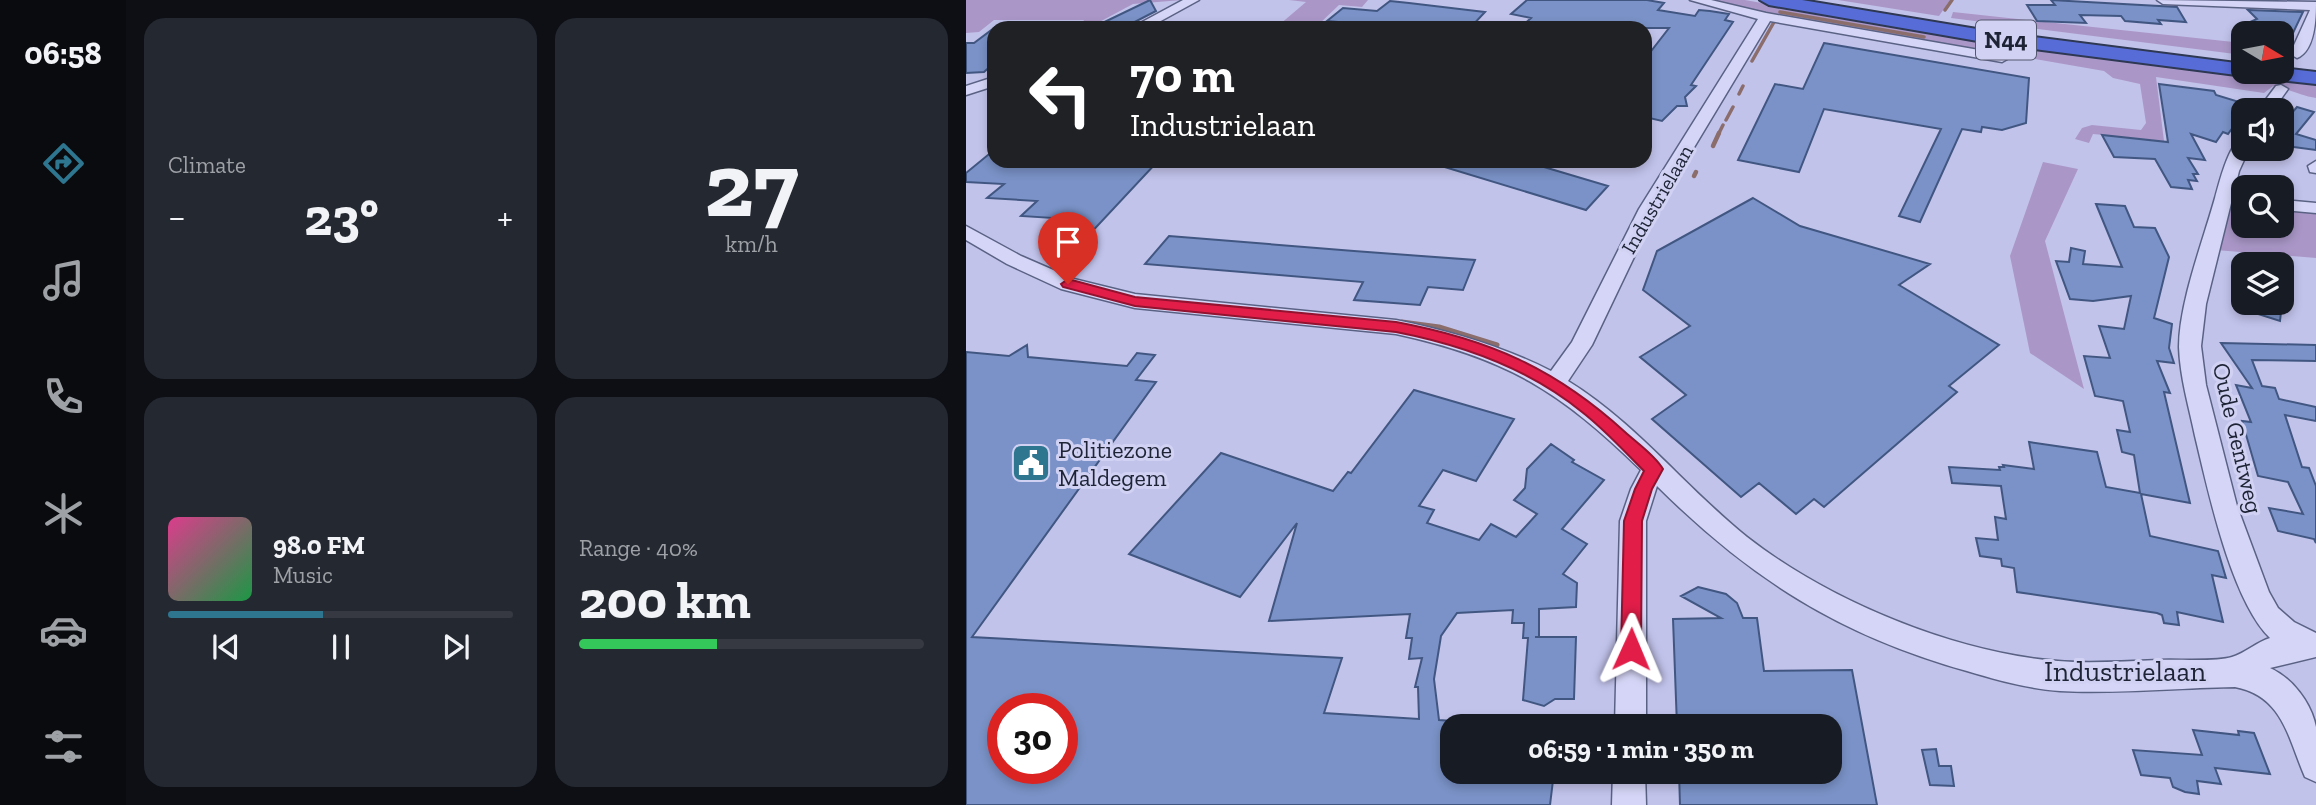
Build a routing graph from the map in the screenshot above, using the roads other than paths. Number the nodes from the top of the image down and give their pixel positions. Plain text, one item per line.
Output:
1 (1193, 0) edge
2 (1696, 0) edge
3 (1815, 0) edge
4 (2163, 0) edge
5 (1768, 8) edge
6 (2316, 8) edge
7 (1152, 21) edge
8 (2294, 50) edge
9 (2002, 58) dead end
10 (2231, 58) edge
11 (2294, 61) edge
12 (2231, 68) edge
13 (2316, 68) edge
14 (2294, 76) edge
15 (2316, 78) edge
16 (987, 84) edge
17 (2281, 89) dead end
18 (966, 91) edge
19 (2274, 98) edge
20 (2294, 206) edge
21 (2231, 207) edge
22 (2316, 208) edge
23 (966, 232) edge
24 (1555, 384) junction
25 (1654, 469) junction
26 (2310, 645) edge
27 (2235, 672) junction
28 (1630, 714) edge
29 (2316, 766) edge
30 (1629, 784) edge
31 (1629, 805) edge

1 - 7 street
2 - 5 street
3 - 10 highway, N44
4 - 6 street
5 - 9 street
5 - 12 highway, N44
5 - 24 street, Industrielaan
6 - 8 street
11 - 13 highway
14 - 15 highway
16 - 18 street
17 - 19 street
20 - 22 street
21 - 26 street, Oude Gentweg
23 - 24 street, Industrielaan
24 - 25 street, Industrielaan
25 - 27 street, Industrielaan
25 - 28 street
26 - 27 street
27 - 29 street, Industrielaan
30 - 31 street

